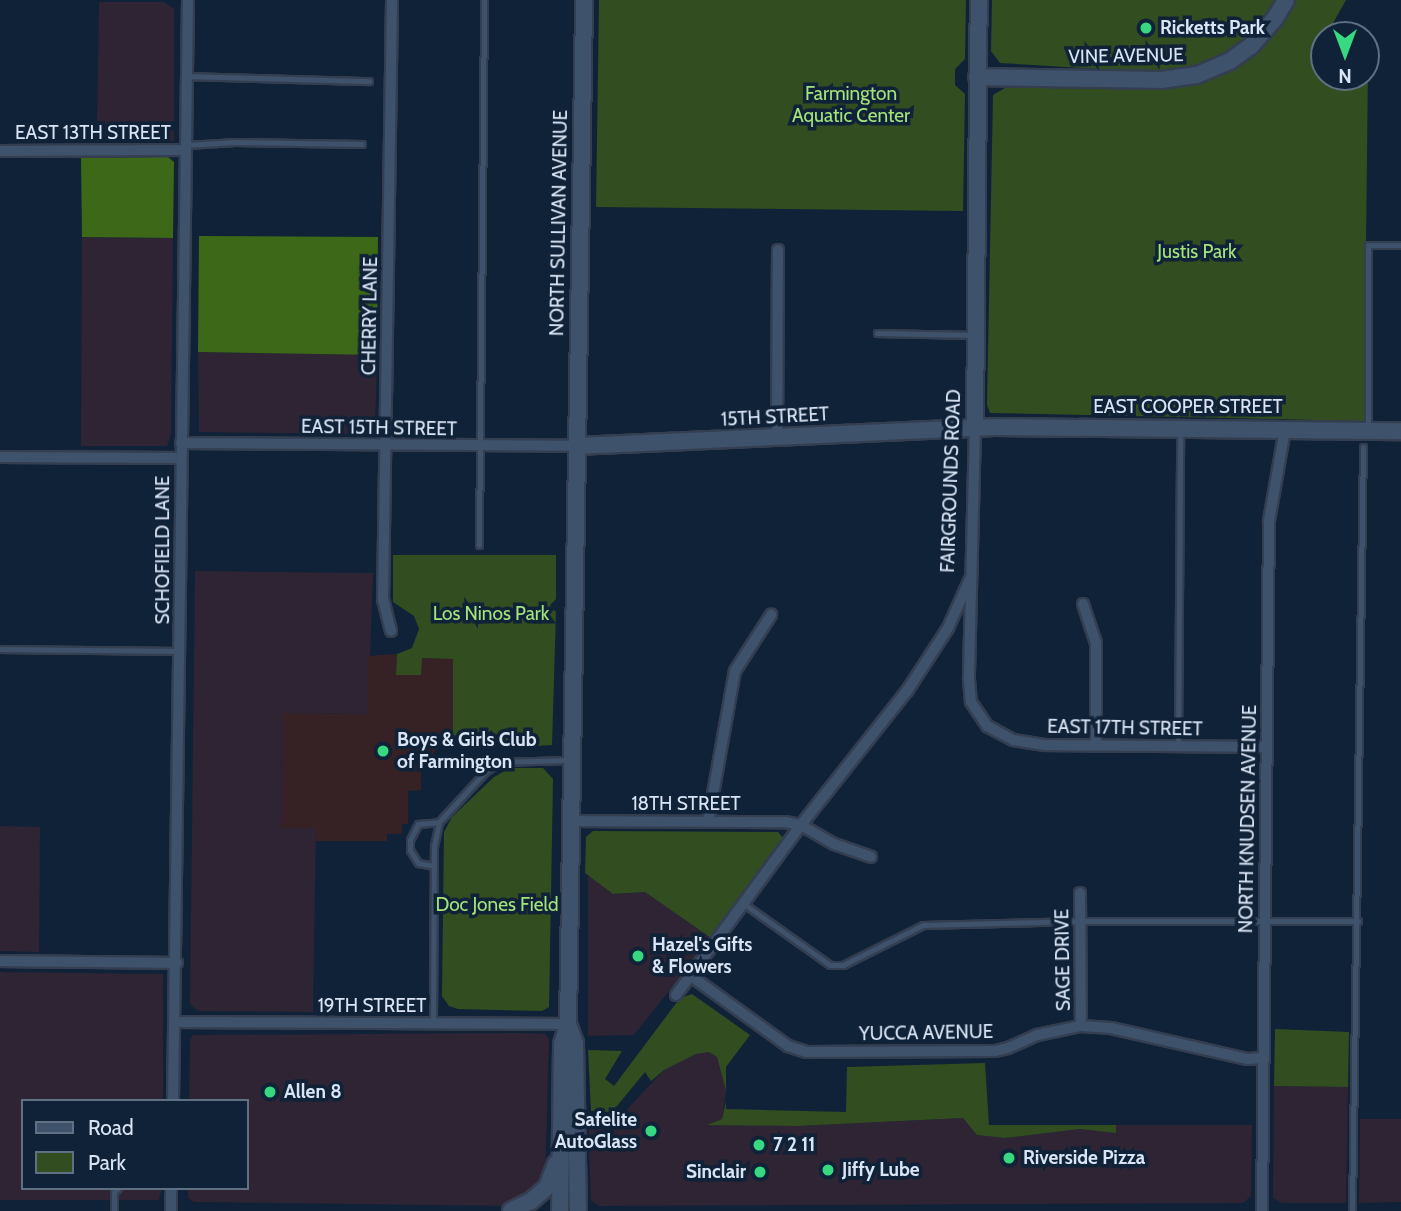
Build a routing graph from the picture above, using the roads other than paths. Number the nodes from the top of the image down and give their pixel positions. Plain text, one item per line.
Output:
1 (188, 0) edge
2 (392, 0) edge
3 (484, 0) edge
4 (584, 0) edge
5 (979, 0) edge
6 (1286, 0) edge
7 (187, 76) junction
8 (977, 78) junction
9 (369, 81) dead end
10 (362, 144) dead end
11 (186, 148) junction
12 (0, 151) edge
13 (1401, 245) edge
14 (778, 250) dead end
15 (877, 333) dead end
16 (976, 335) junction
17 (975, 428) junction
18 (1180, 429) junction
19 (1285, 429) junction
20 (1368, 430) junction
21 (1401, 431) edge
22 (777, 438) junction
23 (181, 443) junction
24 (385, 445) junction
25 (480, 446) junction
26 (576, 446) junction
27 (1363, 447) dead end
28 (0, 457) edge
29 (181, 457) junction
30 (479, 545) dead end
31 (972, 574) junction
32 (1083, 604) dead end
33 (771, 615) dead end
34 (391, 631) dead end
35 (0, 649) edge
36 (180, 651) junction
37 (1096, 746) junction
38 (1178, 746) junction
39 (1267, 747) junction
40 (572, 760) junction
41 (570, 821) junction
42 (439, 822) junction
43 (708, 822) junction
44 (801, 825) junction
45 (871, 857) dead end
46 (434, 866) junction
47 (1080, 893) dead end
48 (744, 904) junction
49 (1264, 920) junction
50 (1080, 921) junction
51 (1359, 921) junction
52 (0, 961) edge
53 (177, 963) junction
54 (691, 976) junction
55 (676, 995) dead end
56 (176, 1022) junction
57 (433, 1024) junction
58 (568, 1024) junction
59 (1081, 1026) junction
60 (1263, 1058) junction
61 (173, 1099) edge
62 (560, 1152) junction
63 (116, 1190) edge
64 (171, 1190) edge
65 (114, 1211) edge
66 (171, 1211) edge
67 (511, 1211) edge
68 (560, 1211) edge
69 (578, 1211) edge
70 (1262, 1211) edge
71 (1352, 1211) edge

1 - 7 street, SCHOFIELD LANE
2 - 24 street, CHERRY LANE
3 - 25 lane
4 - 26 street, NORTH SULLIVAN AVENUE
5 - 8 street, FAIRGROUNDS ROAD
6 - 8 street, VINE AVENUE
7 - 9 lane
7 - 11 street, SCHOFIELD LANE
8 - 16 street, FAIRGROUNDS ROAD
10 - 11 lane
11 - 12 street, EAST 13TH STREET
11 - 23 street, SCHOFIELD LANE
13 - 20 lane
14 - 22 street
15 - 16 lane
16 - 17 street, FAIRGROUNDS ROAD
17 - 18 street, EAST COOPER STREET
17 - 22 street, 15TH STREET
17 - 31 street, FAIRGROUNDS ROAD
18 - 19 street, EAST COOPER STREET
18 - 38 lane
19 - 20 street, EAST COOPER STREET
19 - 39 street, NORTH KNUDSEN AVENUE
20 - 21 street, EAST COOPER STREET
22 - 26 street, 15TH STREET
23 - 24 street, EAST 15TH STREET
23 - 29 street, SCHOFIELD LANE
24 - 25 street, EAST 15TH STREET
24 - 34 street, CHERRY LANE
25 - 26 street, EAST 15TH STREET
25 - 30 lane
26 - 40 street, NORTH SULLIVAN AVENUE
27 - 51 lane
28 - 29 street
29 - 36 street, SCHOFIELD LANE
31 - 37 street, EAST 17TH STREET
31 - 44 street, FAIRGROUNDS ROAD
32 - 37 street
33 - 43 street
35 - 36 lane
36 - 53 street, SCHOFIELD LANE
37 - 38 street, EAST 17TH STREET
38 - 39 street, EAST 17TH STREET
39 - 49 street, NORTH KNUDSEN AVENUE
40 - 41 street, NORTH SULLIVAN AVENUE
40 - 42 lane
41 - 43 street, 18TH STREET
41 - 58 street, NORTH SULLIVAN AVENUE
42 - 46 lane
42 - 46 lane
43 - 44 street, 18TH STREET
44 - 45 street
44 - 48 street, FAIRGROUNDS ROAD
46 - 57 lane
47 - 50 street, SAGE DRIVE
48 - 50 lane
48 - 54 street, FAIRGROUNDS ROAD
49 - 50 lane
49 - 51 lane
49 - 60 street, NORTH KNUDSEN AVENUE
50 - 59 street, SAGE DRIVE
51 - 71 lane
52 - 53 street
53 - 56 street, SCHOFIELD LANE
54 - 55 street, FAIRGROUNDS ROAD
54 - 59 street, YUCCA AVENUE
56 - 57 street, 19TH STREET
56 - 61 street, SCHOFIELD LANE
57 - 58 street, 19TH STREET
58 - 62 street
58 - 69 street
59 - 60 street, YUCCA AVENUE
60 - 70 street, NORTH KNUDSEN AVENUE
62 - 67 street
62 - 68 street
63 - 65 lane
64 - 66 street

